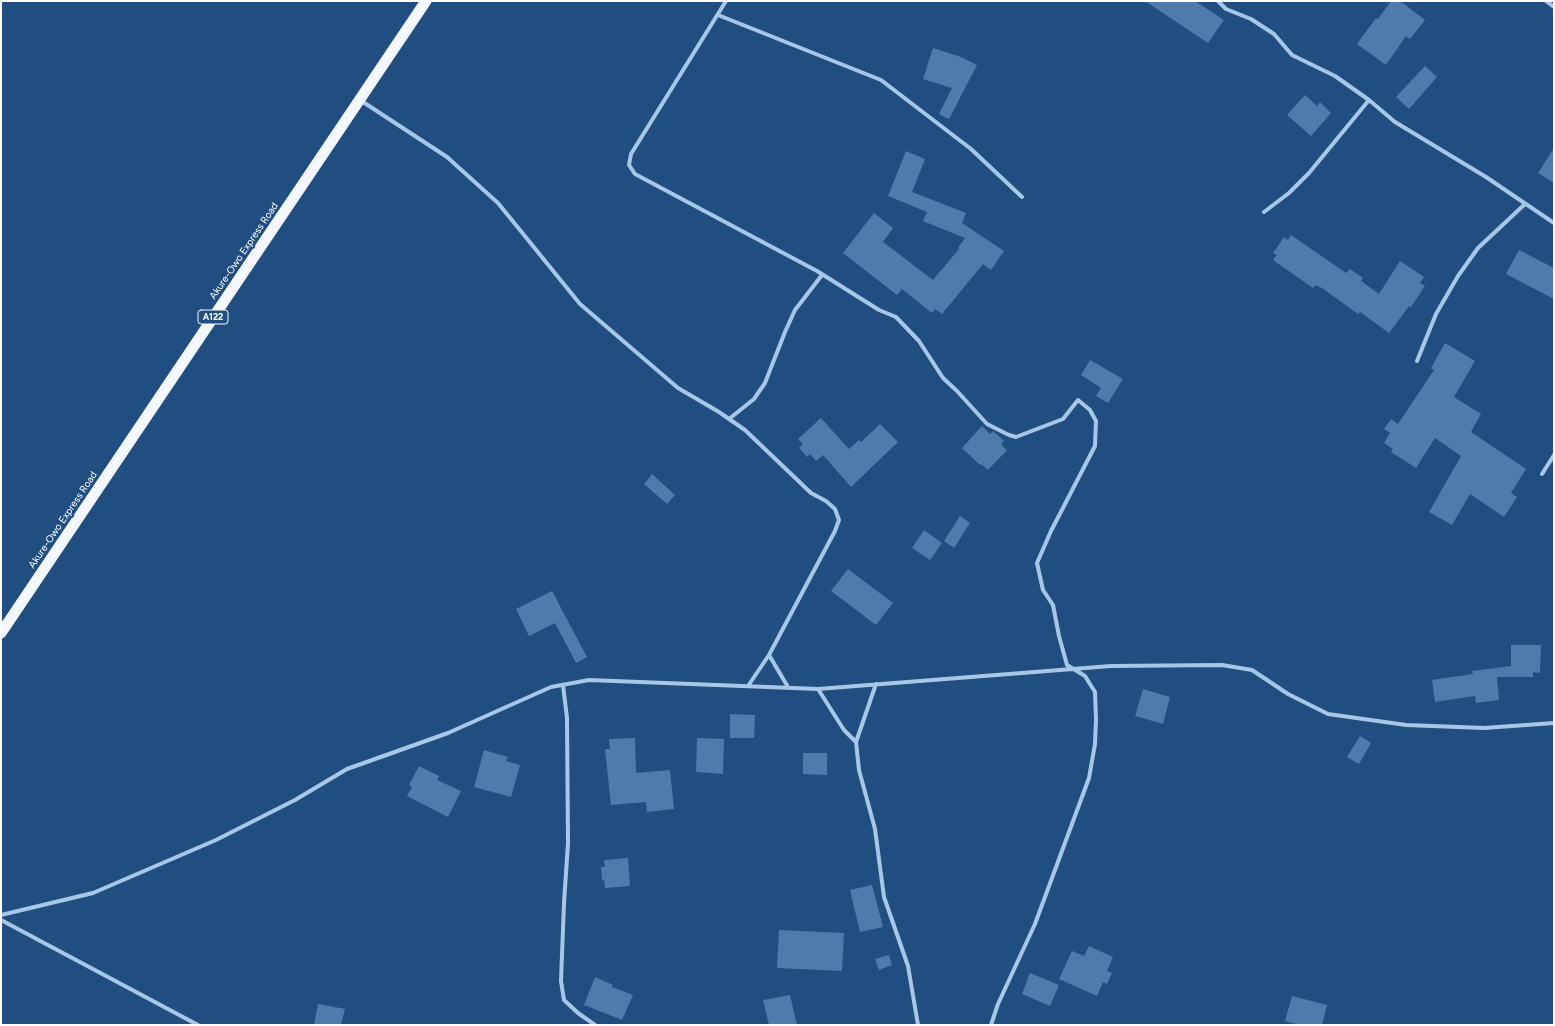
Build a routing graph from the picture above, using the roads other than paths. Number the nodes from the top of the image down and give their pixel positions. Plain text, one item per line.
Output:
1 (426, 1) edge
2 (726, 1) edge
3 (1218, 1) edge
4 (1546, 1) edge
5 (1554, 7) edge
6 (718, 15) junction
7 (359, 100) junction
8 (1369, 100) junction
9 (1022, 197) dead end
10 (1525, 204) junction
11 (1264, 212) dead end
12 (1554, 223) edge
13 (822, 274) junction
14 (1417, 361) dead end
15 (728, 419) junction
16 (1554, 455) edge
17 (1542, 474) dead end
18 (1, 633) edge
19 (769, 655) junction
20 (1073, 669) junction
21 (876, 684) junction
22 (564, 685) junction
23 (748, 686) junction
24 (788, 687) junction
25 (818, 689) junction
26 (1554, 723) edge
27 (856, 742) junction
28 (1, 914) edge
29 (1, 920) edge
30 (198, 1025) edge
31 (595, 1025) edge
32 (918, 1025) edge
33 (991, 1025) edge

1 - 7 highway, Akure-Owo Express Road / A122
2 - 6 street
3 - 8 street
4 - 5 street
6 - 9 street
6 - 13 street
7 - 15 street
7 - 18 highway, Akure-Owo Express Road / A122
8 - 10 street
8 - 11 street
10 - 12 street
10 - 14 street
13 - 15 street
13 - 20 street
15 - 19 street
16 - 17 street
19 - 23 street
19 - 24 street
20 - 21 street
20 - 26 street
20 - 33 street
21 - 25 street
21 - 27 street
22 - 23 street
22 - 28 street
22 - 31 street
23 - 24 street
24 - 25 street
25 - 27 street
27 - 32 street
29 - 30 street

